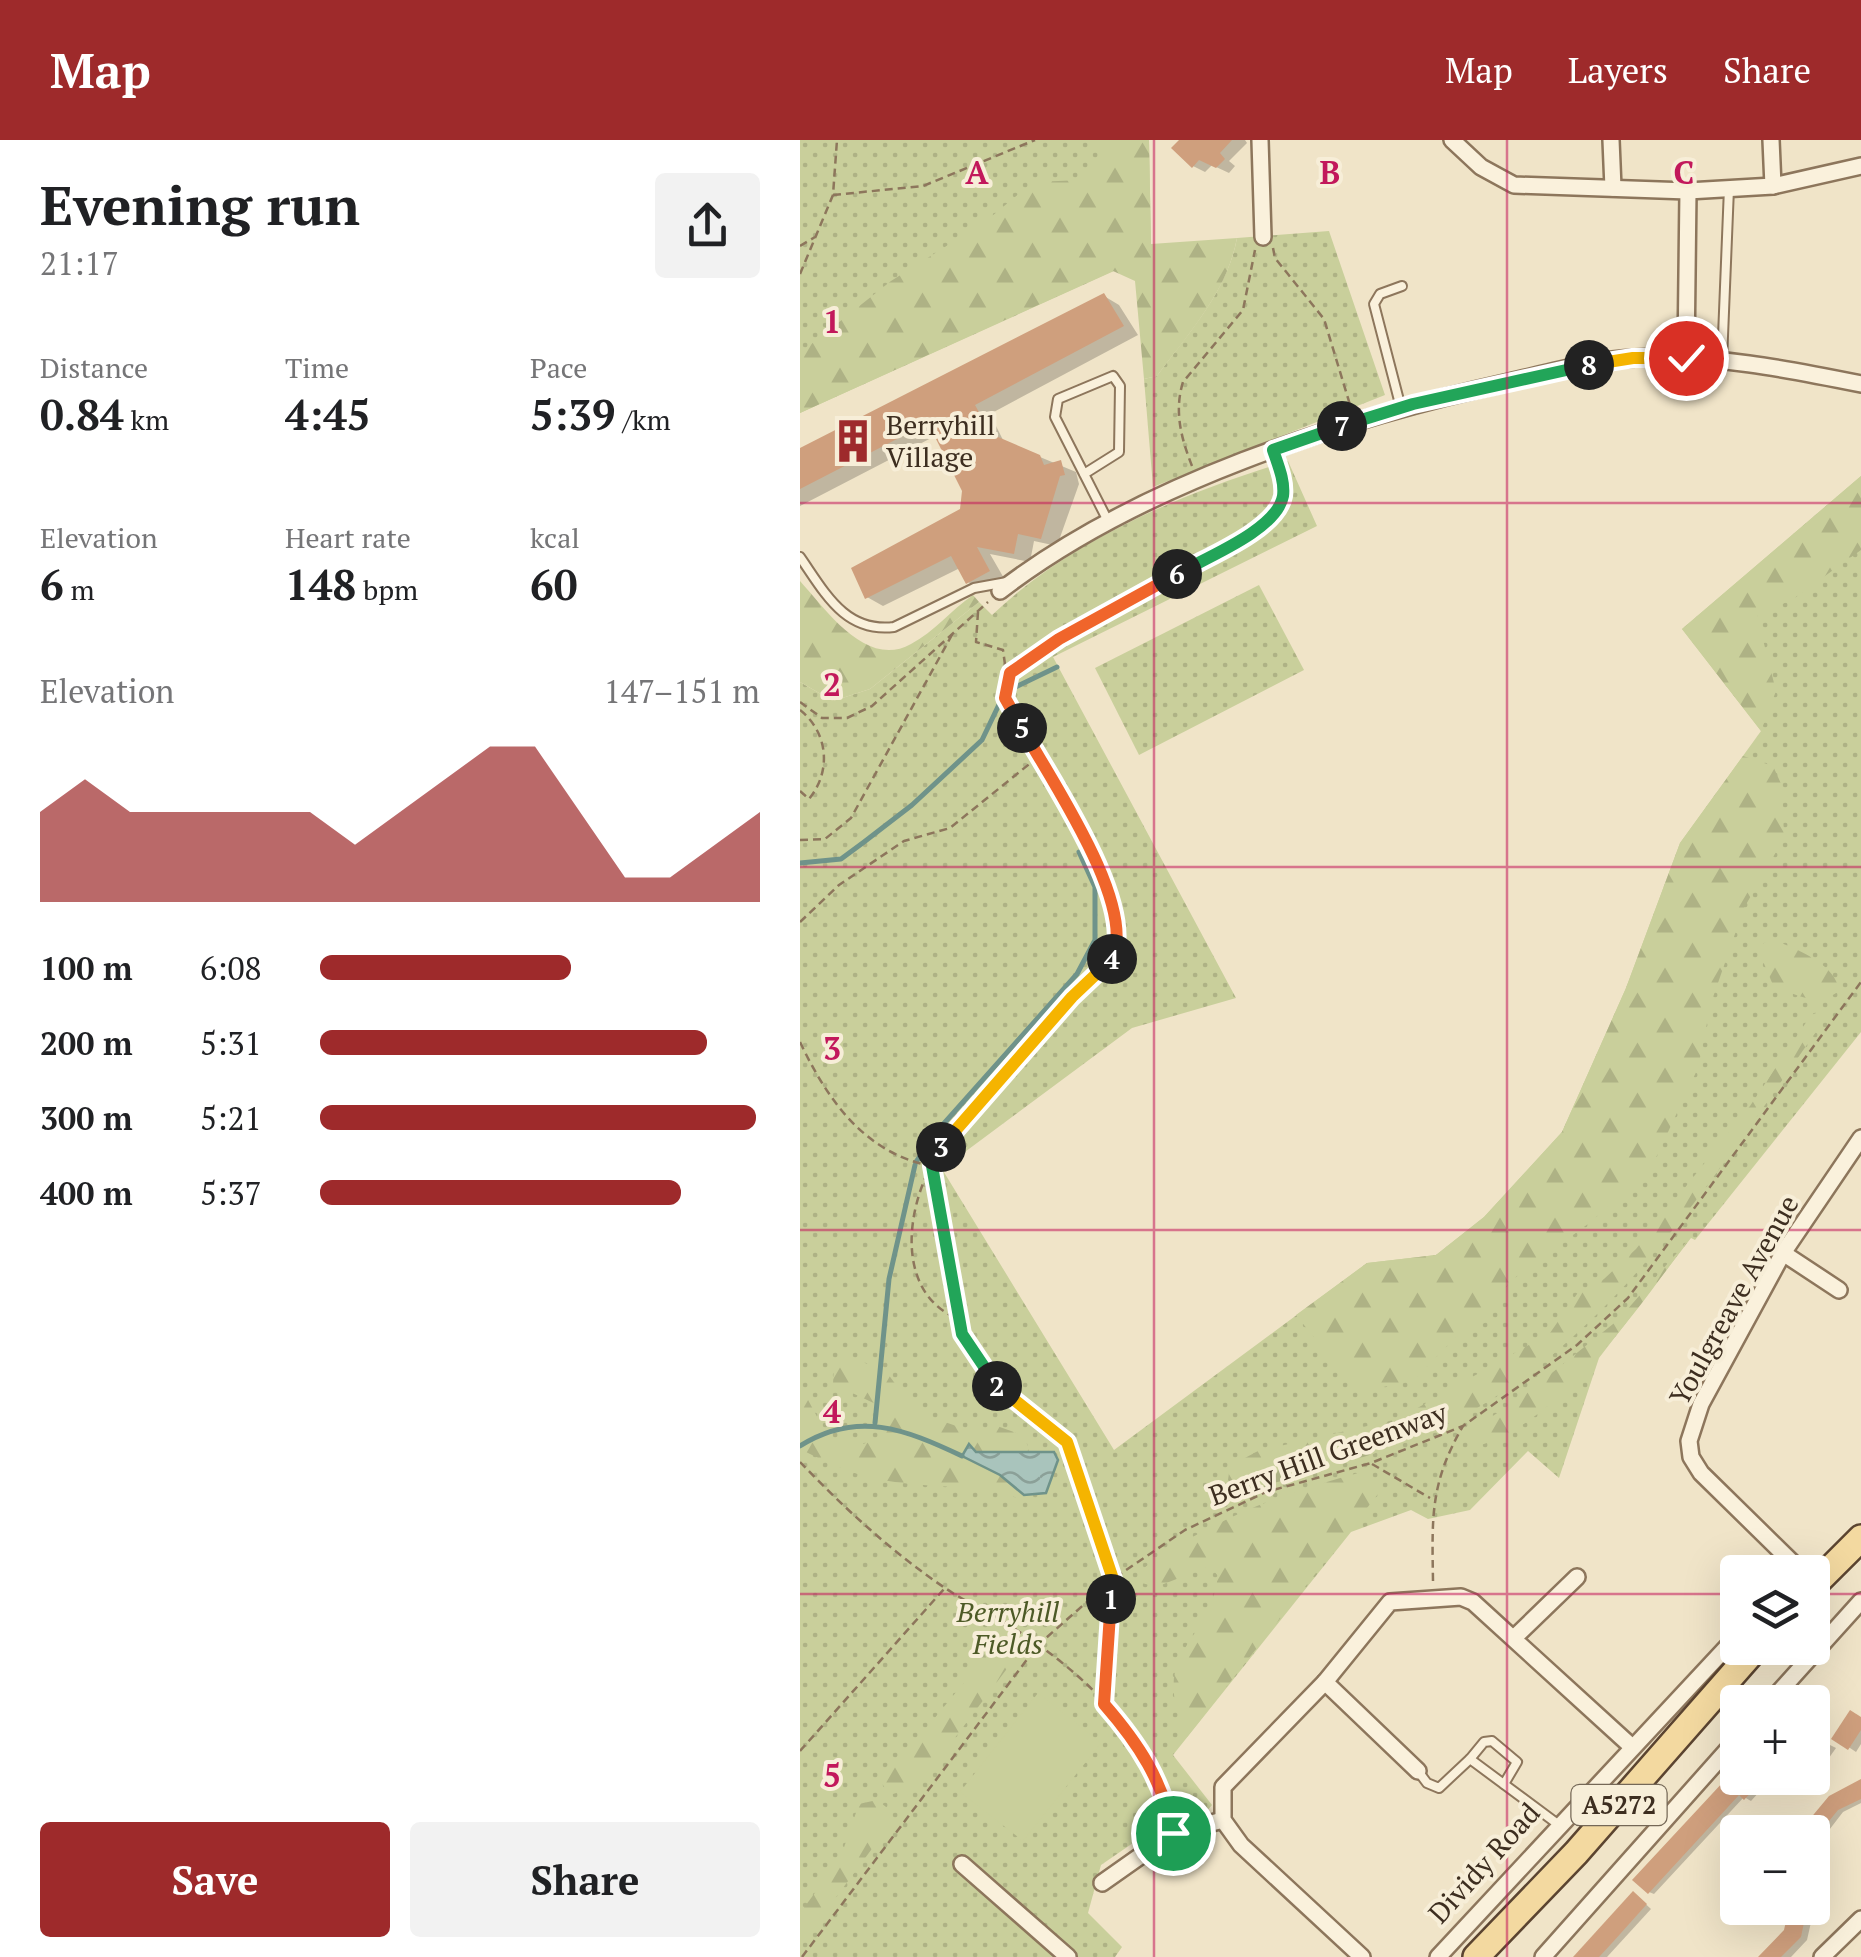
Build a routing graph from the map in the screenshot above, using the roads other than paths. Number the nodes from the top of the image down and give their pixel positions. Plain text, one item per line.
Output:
1 (1260, 140) edge
2 (1452, 140) edge
3 (1611, 140) edge
4 (1771, 140) edge
5 (1861, 166) edge
6 (1773, 186) junction
7 (1613, 188) junction
8 (1729, 188) junction
9 (1688, 191) junction
10 (1263, 237) road end
11 (1402, 286) dead end
12 (1686, 358) junction
13 (1722, 361) junction
14 (1861, 384) edge
15 (1401, 408) junction
16 (1084, 474) junction
17 (1109, 523) junction
18 (800, 556) edge
19 (1006, 586) joint
20 (1861, 1138) edge
21 (1783, 1253) junction
22 (1839, 1290) dead end
23 (1861, 1538) edge
24 (1785, 1555) edge
25 (1830, 1560) edge
26 (1577, 1577) dead end
27 (1861, 1601) edge
28 (1515, 1637) junction
29 (1720, 1653) edge
30 (1741, 1665) edge
31 (1324, 1682) junction
32 (1785, 1685) edge
33 (1632, 1746) junction
34 (1720, 1758) edge
35 (1470, 1759) junction
36 (1418, 1771) joint
37 (1504, 1784) junction
38 (1224, 1820) junction
39 (1559, 1825) junction
40 (962, 1864) dead end
41 (1102, 1883) dead end
42 (1861, 1920) edge
43 (1068, 1957) edge
44 (1362, 1957) edge
45 (1438, 1957) edge
46 (1476, 1957) edge
47 (1542, 1957) edge
48 (1822, 1957) edge

1 - 10 street
2 - 7 street
3 - 7 street
4 - 6 street
5 - 6 street
6 - 8 street
7 - 9 street
8 - 9 street
8 - 13 lane
9 - 12 street
11 - 15 lane
12 - 13 street
12 - 15 street
13 - 14 street
15 - 17 street
16 - 16 lane
16 - 17 lane
17 - 19 street
18 - 19 lane
20 - 21 street, Youlgreave Avenue
21 - 22 street
21 - 24 street, Youlgreave Avenue
23 - 25 main road
26 - 28 street
27 - 32 street
28 - 31 street
28 - 33 street
29 - 33 street, Dividy Road
30 - 46 main road, Dividy Road / A5272
31 - 36 street
31 - 38 street
33 - 39 street, Dividy Road
34 - 47 street
35 - 36 lane
35 - 37 lane
35 - 37 lane
37 - 39 lane
38 - 41 street
38 - 44 street
39 - 45 street, Dividy Road
40 - 43 street
42 - 48 street

